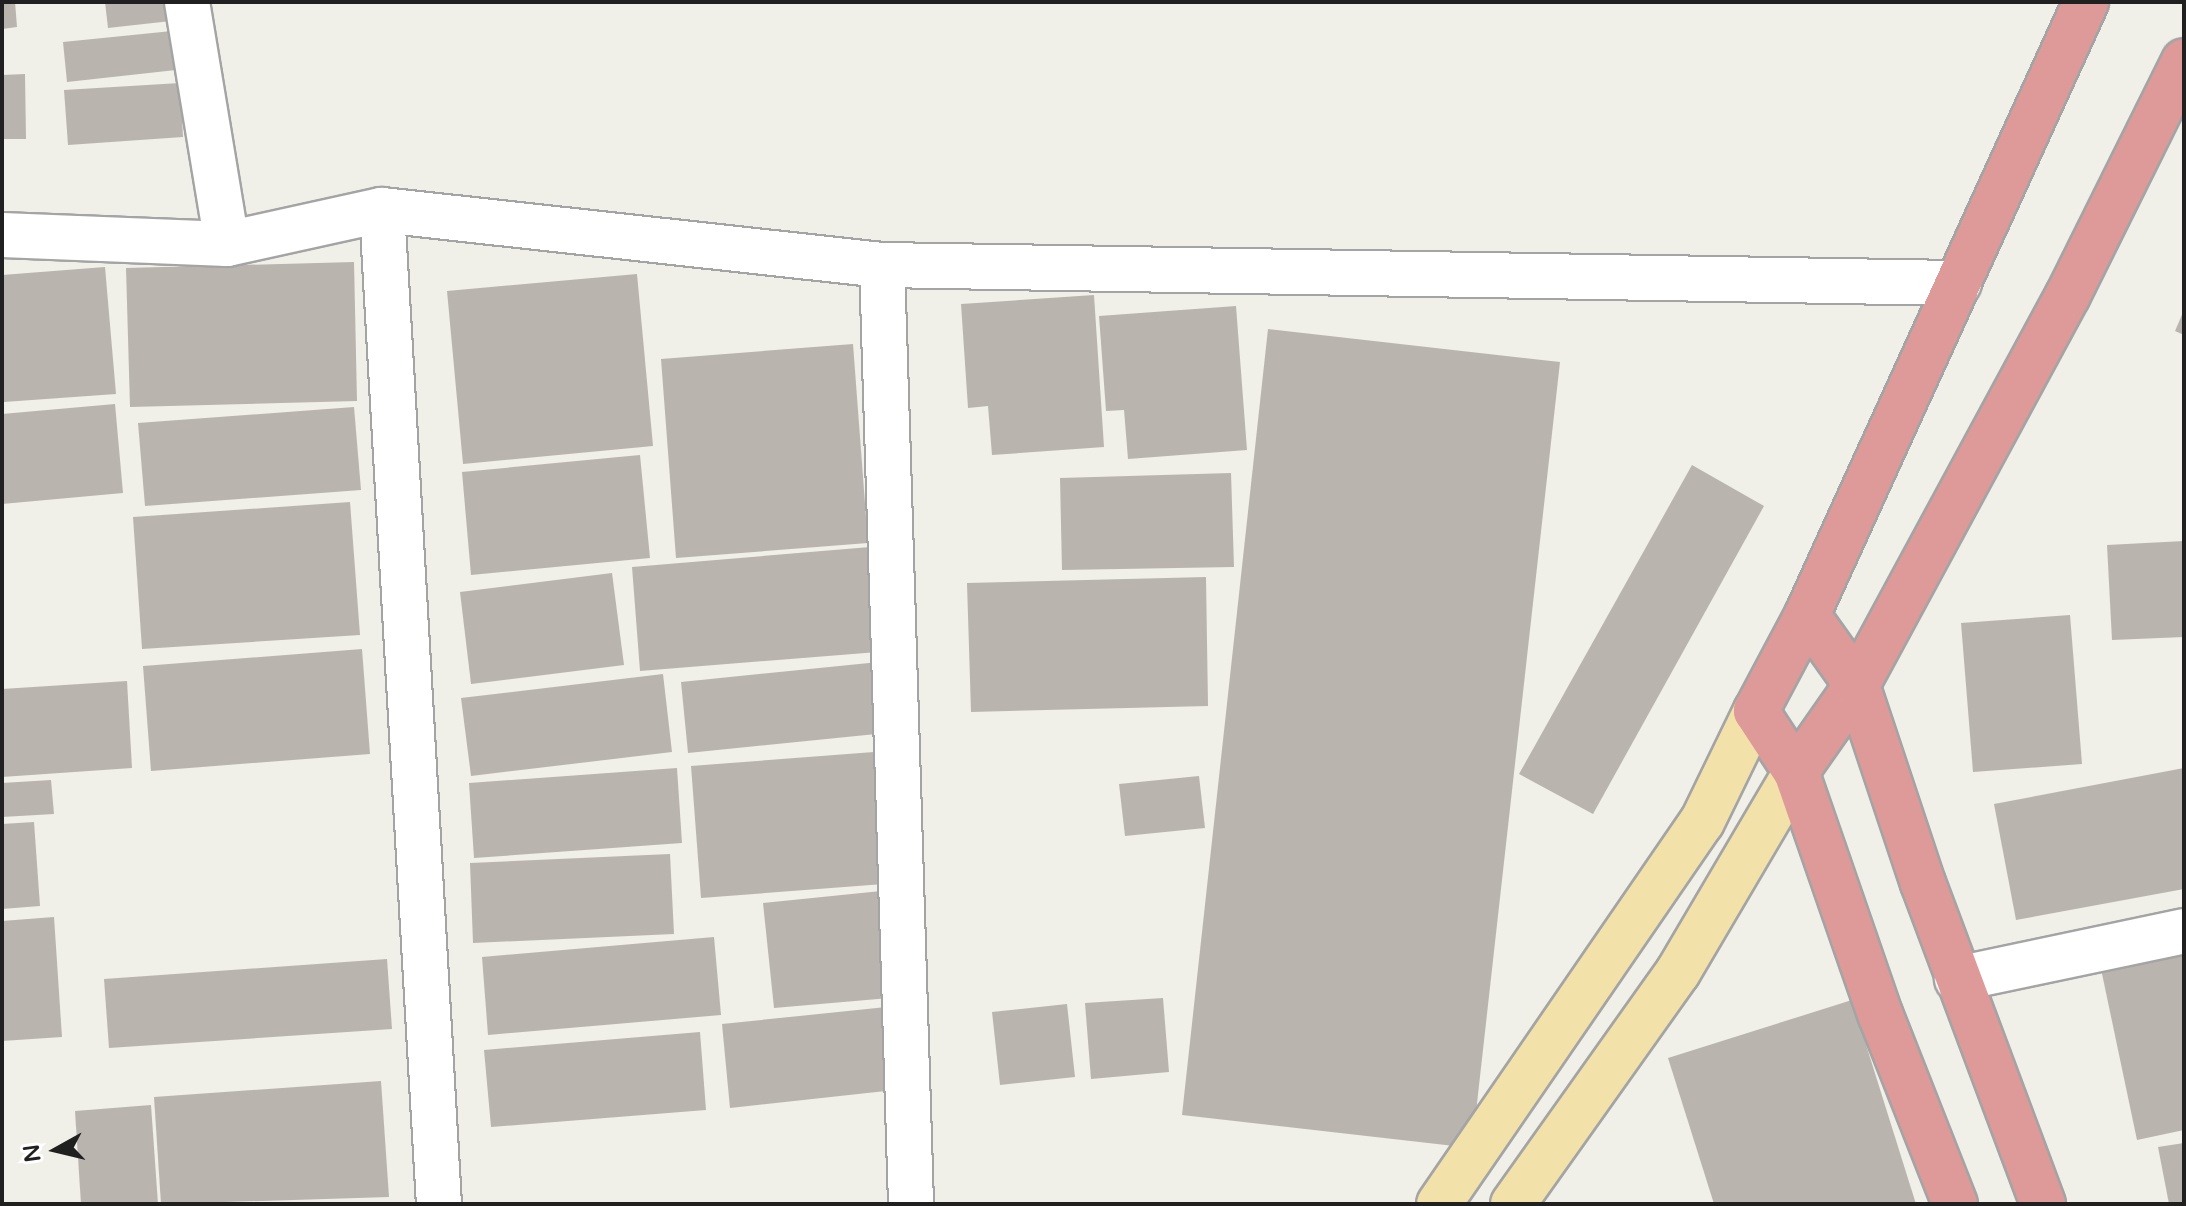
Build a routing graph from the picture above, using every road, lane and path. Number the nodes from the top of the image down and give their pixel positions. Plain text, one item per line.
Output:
1 (187, 2) edge
2 (2086, 2) edge
3 (2184, 61) edge
4 (382, 210) junction
5 (2, 235) edge
6 (227, 244) junction
7 (882, 265) junction
8 (1959, 283) junction
9 (1807, 615) junction
10 (1857, 685) junction
11 (1756, 711) junction
12 (1796, 772) junction
13 (2184, 931) edge
14 (1957, 979) junction
15 (439, 1204) edge
16 (911, 1204) edge
17 (1439, 1204) edge
18 (1513, 1204) edge
19 (1955, 1204) edge
20 (2043, 1204) edge

1 - 6 street
2 - 8 highway
3 - 10 highway
4 - 6 street
4 - 7 street
4 - 15 street
5 - 6 street
7 - 8 street
7 - 16 street
8 - 9 highway
9 - 10 highway
9 - 11 highway
10 - 12 highway
10 - 14 highway
11 - 12 highway
11 - 17 main road
12 - 18 main road
12 - 19 highway
13 - 14 street
14 - 20 highway

